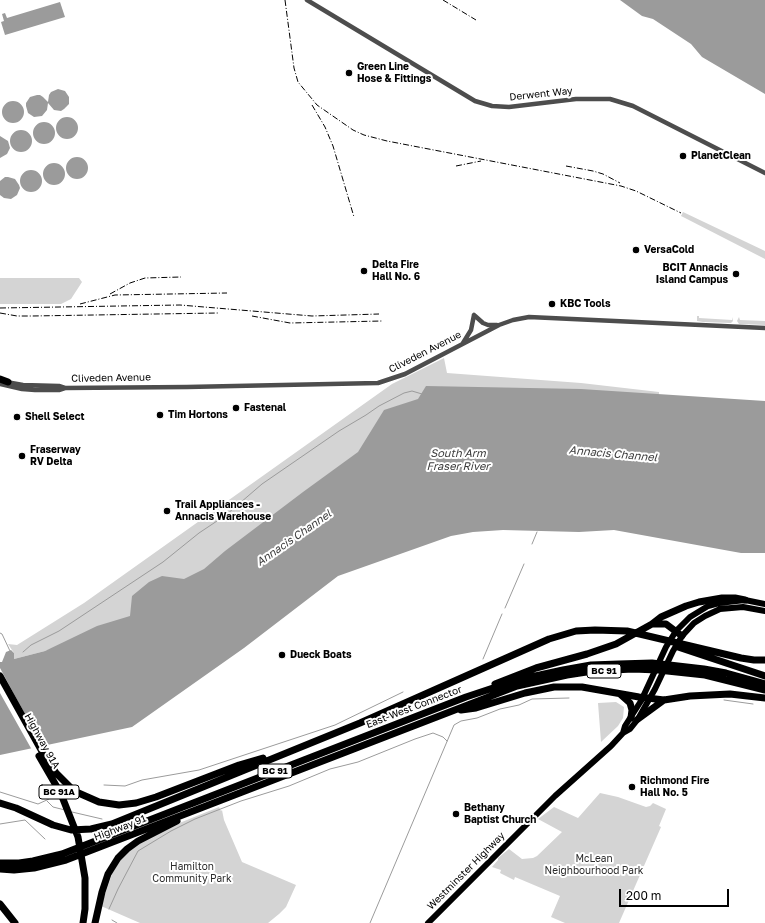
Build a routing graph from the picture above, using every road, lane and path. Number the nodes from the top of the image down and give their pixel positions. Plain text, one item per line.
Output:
1 (307, 0) edge
2 (765, 173) edge
3 (499, 325) junction
4 (765, 328) edge
5 (462, 344) junction
6 (0, 379) edge
7 (8, 382) joint
8 (0, 384) edge
9 (65, 388) junction
10 (745, 600) junction
11 (765, 604) edge
12 (765, 611) edge
13 (652, 624) junction
14 (611, 630) junction
15 (677, 634) junction
16 (765, 660) edge
17 (0, 676) edge
18 (765, 676) edge
19 (765, 684) edge
20 (0, 686) edge
21 (765, 690) edge
22 (619, 693) junction
23 (466, 697) junction
24 (646, 698) junction
25 (765, 698) edge
26 (664, 700) junction
27 (447, 713) junction
28 (635, 718) junction
29 (301, 746) junction
30 (245, 791) junction
31 (0, 803) edge
32 (84, 845) joint
33 (0, 862) edge
34 (0, 869) edge
35 (0, 904) edge
36 (15, 923) edge
37 (83, 923) edge
38 (95, 923) edge
39 (428, 923) edge

1 - 2 street, Derwent Way
3 - 4 street, Cliveden Avenue
3 - 5 street, Cliveden Avenue
3 - 5 street
5 - 9 street, Cliveden Avenue
6 - 7 highway
7 - 9 street, Cliveden Avenue
8 - 9 street, Cliveden Avenue
10 - 11 main road, Westminster Highway
10 - 13 highway
10 - 15 main road, Westminster Highway
12 - 15 main road, Westminster Highway
13 - 15 highway
13 - 23 highway
14 - 16 highway
14 - 18 highway
14 - 29 highway
15 - 24 main road, Westminster Highway
15 - 24 main road, Westminster Highway
17 - 29 highway
19 - 23 highway, East-West Connector / BC 91
20 - 37 highway, Highway 91A / BC 91A
21 - 27 highway, East-West Connector / BC 91
22 - 24 highway
22 - 27 highway
22 - 28 highway
23 - 32 highway, East-West Connector / BC 91
24 - 26 highway
24 - 28 main road, Westminster Highway
25 - 26 highway
26 - 28 highway
27 - 30 highway, East-West Connector / BC 91
28 - 39 main road, Westminster Highway
29 - 31 highway
30 - 34 highway, Highway 91 / BC 91
30 - 38 highway
32 - 33 highway, Highway 91 / BC 91
35 - 36 highway

